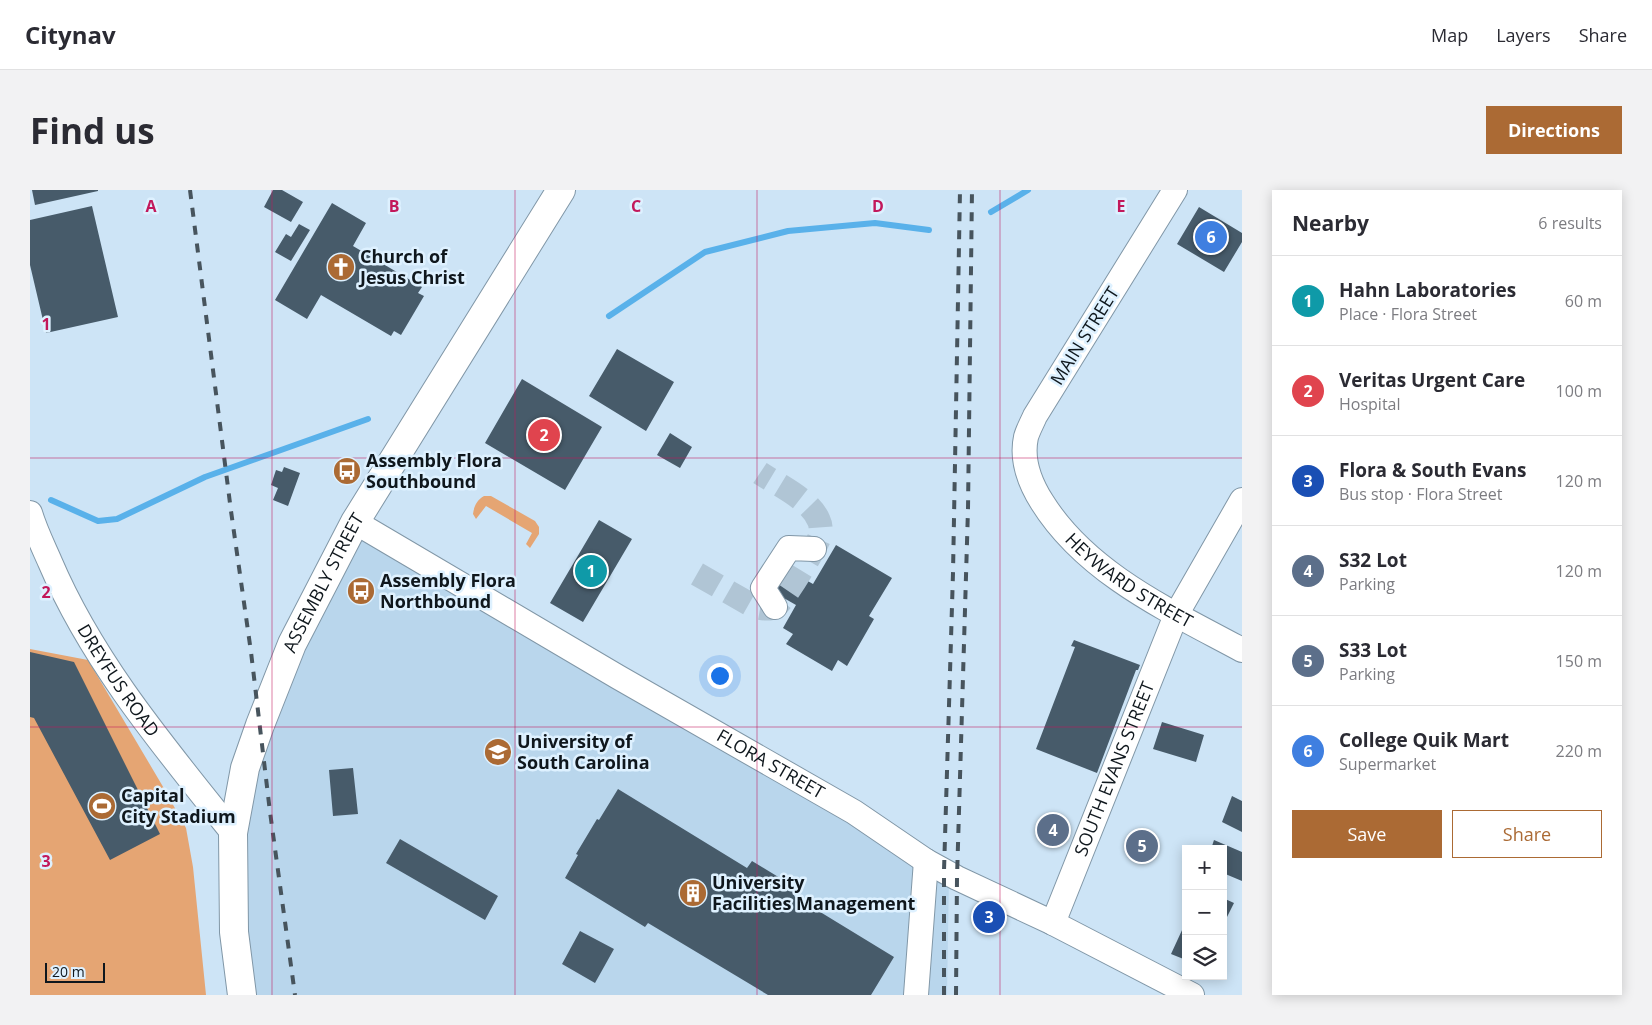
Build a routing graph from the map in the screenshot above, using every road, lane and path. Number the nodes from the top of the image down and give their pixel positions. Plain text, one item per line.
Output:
1 (561, 190) edge
2 (1175, 190) edge
3 (1035, 491) joint
4 (1242, 500) edge
5 (30, 513) edge
6 (355, 522) junction
7 (814, 549) dead end
8 (774, 607) dead end
9 (1176, 615) junction
10 (1242, 650) edge
11 (232, 833) junction
12 (926, 861) junction
13 (1053, 923) junction
14 (242, 995) edge
15 (916, 995) edge
16 (1192, 995) edge

1 - 6 main road, ASSEMBLY STREET
2 - 3 street, MAIN STREET
3 - 9 street, HEYWARD STREET
4 - 9 street, SOUTH EVANS STREET
5 - 11 street, DREYFUS ROAD
6 - 11 main road, ASSEMBLY STREET
6 - 12 street, FLORA STREET
7 - 8 street
9 - 10 street, HEYWARD STREET
9 - 13 street, SOUTH EVANS STREET
11 - 14 main road, ASSEMBLY STREET
12 - 13 street, FLORA STREET
12 - 15 street
13 - 16 street, FLORA STREET

